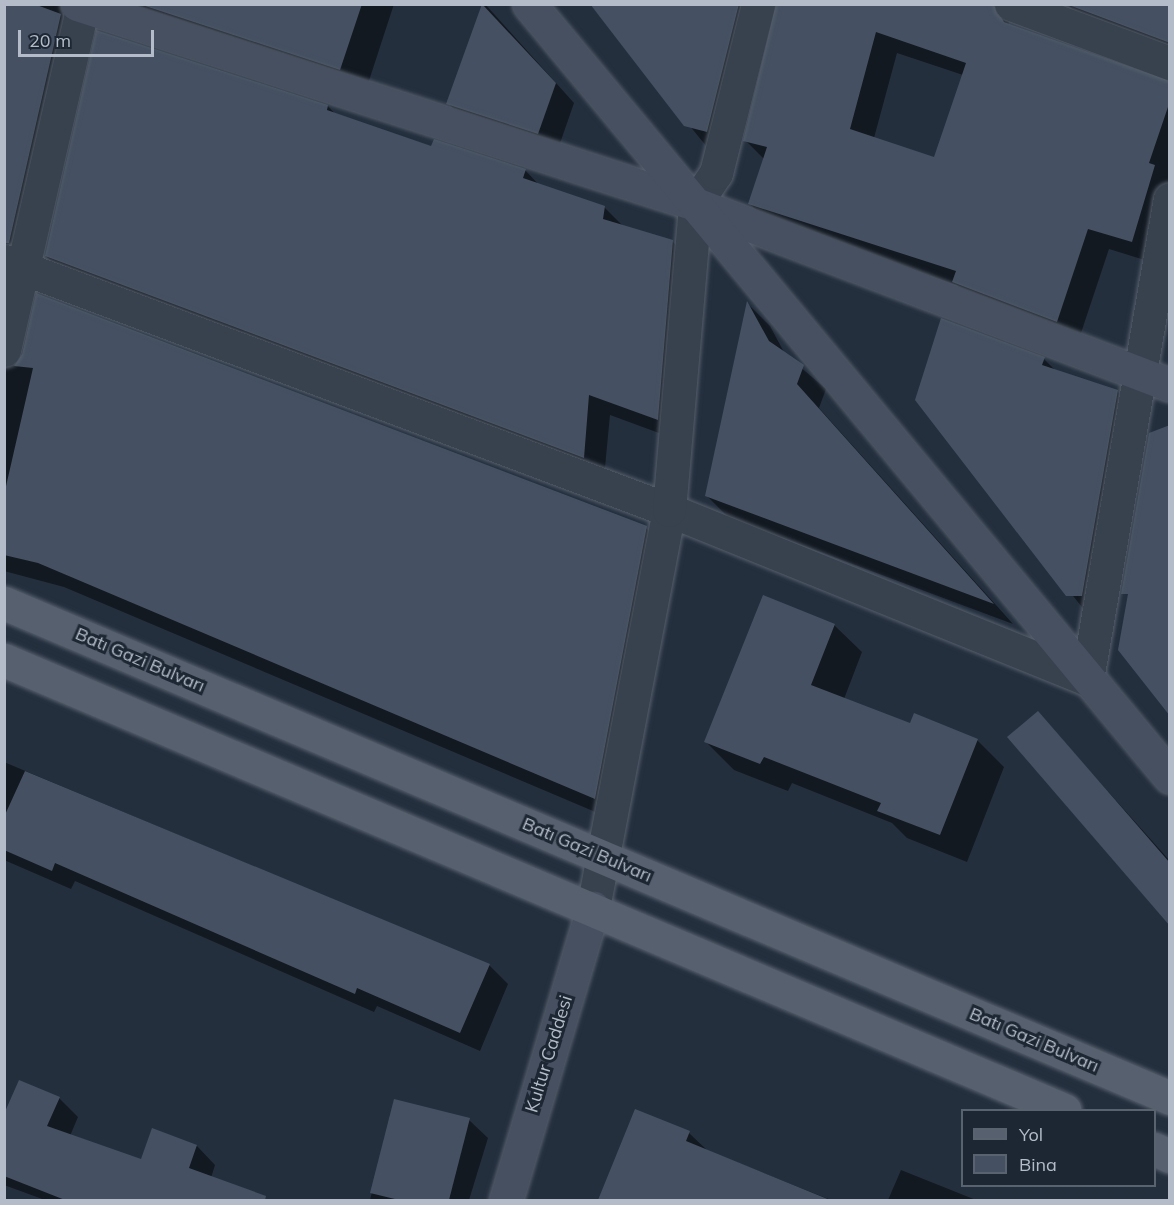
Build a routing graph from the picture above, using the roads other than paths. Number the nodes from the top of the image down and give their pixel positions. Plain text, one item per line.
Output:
1 (529, 4) edge
2 (758, 4) edge
3 (1011, 4) edge
4 (81, 5) edge
5 (1170, 63) edge
6 (1170, 199) edge
7 (695, 204) junction
8 (14, 264) edge
9 (4, 350) edge
10 (1137, 375) junction
11 (1170, 385) edge
12 (669, 510) junction
13 (4, 603) edge
14 (4, 660) edge
15 (1088, 679) junction
16 (1170, 777) edge
17 (605, 857) junction
18 (593, 908) junction
19 (1170, 1098) edge
20 (1062, 1109) edge
21 (1156, 1149) edge
22 (1170, 1156) edge
23 (506, 1200) edge

1 - 7 street
2 - 7 street
3 - 5 street
4 - 7 street
4 - 8 street
6 - 10 street
7 - 10 street
7 - 12 street
7 - 15 street
8 - 9 street
8 - 12 street
10 - 11 street
10 - 15 street
12 - 15 street
12 - 17 street
13 - 17 main road, Batı Gazi Bulvarı
14 - 18 main road
15 - 16 street
17 - 18 street
17 - 19 main road, Batı Gazi Bulvarı
18 - 20 main road
18 - 23 street, Kultur Caddesi
21 - 22 main road

